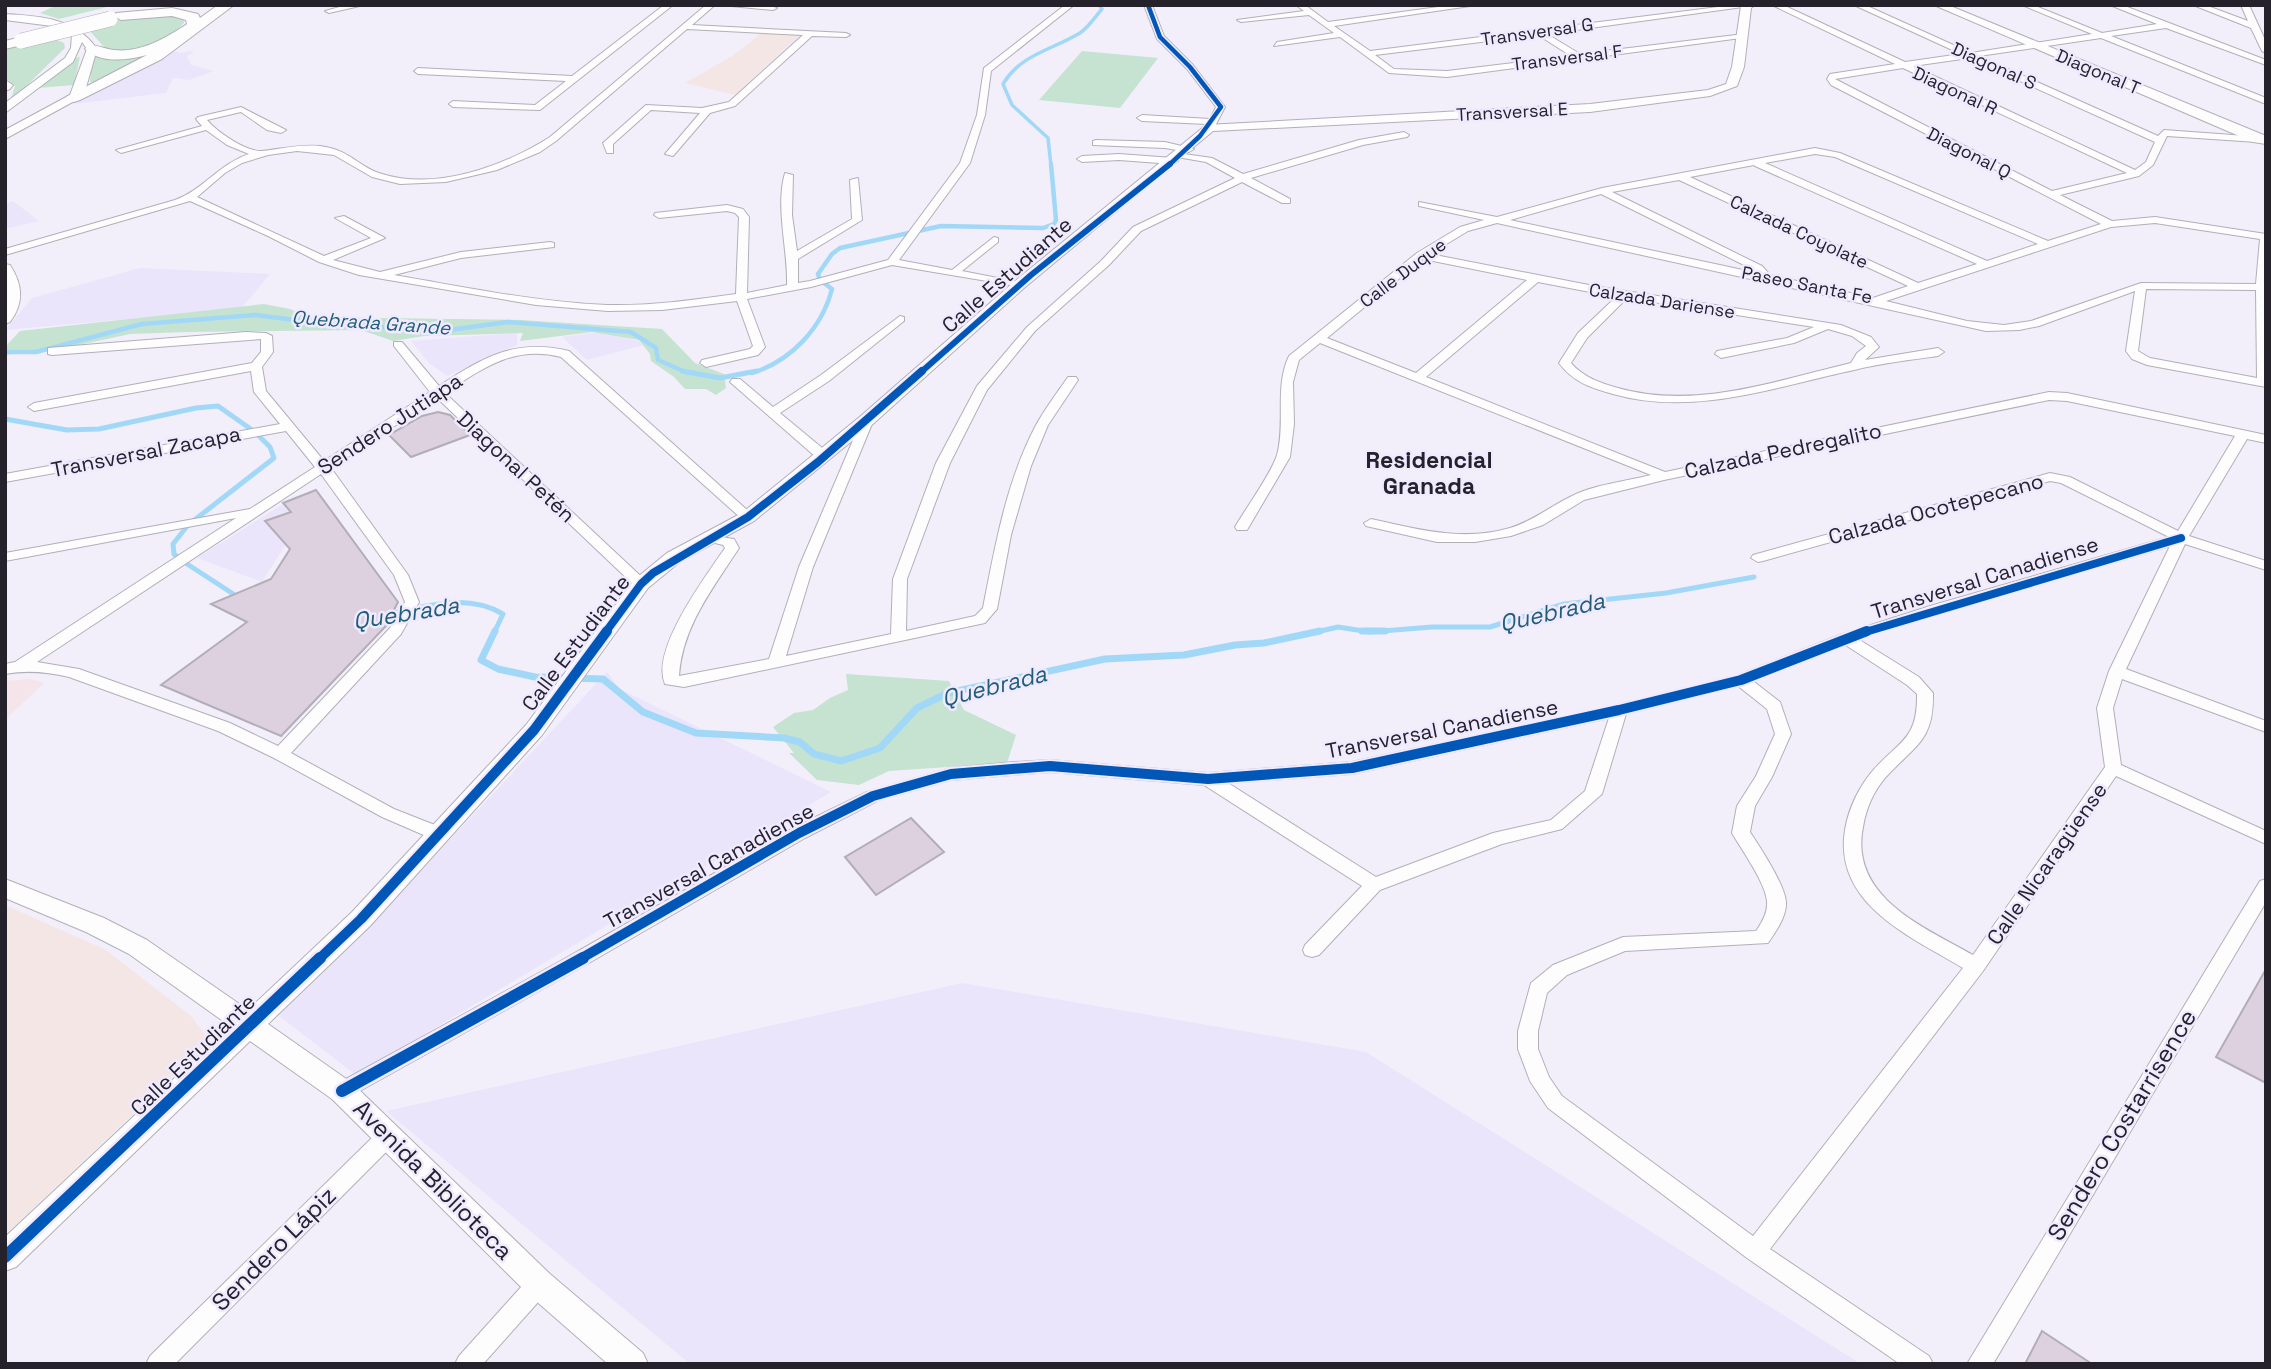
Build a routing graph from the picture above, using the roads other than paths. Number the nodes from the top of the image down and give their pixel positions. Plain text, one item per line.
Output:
1 (156, 5) edge
2 (227, 5) edge
3 (360, 5) edge
4 (669, 5) edge
5 (711, 5) edge
6 (725, 5) edge
7 (1070, 5) edge
8 (1148, 5) edge
9 (1300, 5) edge
10 (1473, 5) edge
11 (1776, 5) edge
12 (1858, 5) edge
13 (1940, 5) edge
14 (2026, 5) edge
15 (2114, 5) edge
16 (2197, 5) edge
17 (2245, 5) edge
18 (1748, 6) edge
19 (331, 8) edge
20 (773, 8) dead end
21 (1639, 11) dead end
22 (115, 13) edge
23 (1309, 13) junction
24 (1649, 16) junction
25 (6, 17) edge
26 (36, 20) junction
27 (1241, 20) dead end
28 (1328, 24) junction
29 (2168, 25) junction
30 (2254, 26) junction
31 (687, 27) junction
32 (77, 33) junction
33 (810, 33) junction
34 (1539, 33) junction
35 (846, 35) dead end
36 (1339, 35) junction
37 (1741, 36) junction
38 (2104, 36) junction
39 (12, 38) edge
40 (1278, 44) dead end
41 (2036, 47) junction
42 (92, 49) junction
43 (2266, 51) edge
44 (1366, 54) junction
45 (1577, 56) junction
46 (1972, 56) junction
47 (2266, 63) edge
48 (1901, 66) junction
49 (418, 71) dead end
50 (574, 79) junction
51 (70, 93) junction
52 (22, 96) junction
53 (2266, 101) edge
54 (453, 104) dead end
55 (5, 109) edge
56 (708, 110) junction
57 (1142, 118) dead end
58 (28, 122) junction
59 (1211, 125) junction
60 (5, 126) edge
61 (208, 127) junction
62 (281, 130) dead end
63 (5, 135) edge
64 (1404, 135) dead end
65 (2162, 137) junction
66 (2261, 140) edge
67 (1096, 143) dead end
68 (121, 150) dead end
69 (610, 151) dead end
70 (258, 154) junction
71 (670, 154) dead end
72 (1181, 155) junction
73 (1082, 159) dead end
74 (1758, 164) junction
75 (2136, 174) junction
76 (788, 175) dead end
77 (1681, 177) junction
78 (1242, 178) junction
79 (855, 180) dead end
80 (1602, 191) junction
81 (2050, 194) junction
82 (190, 198) junction
83 (1286, 201) dead end
84 (1423, 204) dead end
85 (659, 215) dead end
86 (340, 218) dead end
87 (1495, 221) junction
88 (2110, 223) junction
89 (2265, 238) edge
90 (994, 240) dead end
91 (2047, 244) junction
92 (550, 246) dead end
93 (5, 252) edge
94 (1421, 255) junction
95 (793, 258) junction
96 (323, 261) junction
97 (892, 262) junction
98 (1986, 264) junction
99 (5, 268) edge
100 (954, 273) junction
101 (379, 275) junction
102 (1771, 279) junction
103 (1534, 280) junction
104 (1019, 285) junction
105 (2141, 286) junction
106 (1918, 287) junction
107 (2261, 287) junction
108 (793, 288) junction
109 (1623, 296) junction
110 (741, 298) junction
111 (1874, 301) junction
112 (900, 318) dead end
113 (5, 319) edge
114 (1826, 325) junction
115 (1320, 338) junction
116 (398, 344) dead end
117 (52, 351) dead end
118 (1938, 352) dead end
119 (1721, 354) dead end
120 (706, 363) dead end
121 (1856, 365) junction
122 (256, 366) junction
123 (1418, 377) junction
124 (1072, 380) dead end
125 (736, 382) dead end
126 (2264, 383) edge
127 (438, 393) junction
128 (34, 407) dead end
129 (772, 413) junction
130 (868, 419) junction
131 (287, 427) junction
132 (2243, 434) junction
133 (2266, 439) edge
134 (822, 455) junction
135 (324, 468) junction
136 (1664, 476) junction
137 (5, 478) edge
138 (253, 512) junction
139 (748, 517) junction
140 (1371, 523) dead end
141 (1242, 527) dead end
142 (712, 538) junction
143 (2181, 538) junction
144 (5, 557) edge
145 (1758, 558) dead end
146 (2266, 566) edge
147 (641, 584) junction
148 (898, 638) junction
149 (1845, 638) junction
150 (776, 662) junction
151 (13, 668) edge
152 (2117, 671) junction
153 (1741, 680) junction
154 (1619, 710) junction
155 (2266, 727) edge
156 (280, 754) junction
157 (2113, 768) junction
158 (1208, 779) junction
159 (439, 834) junction
160 (2266, 838) edge
161 (1374, 885) junction
162 (2266, 886) edge
163 (5, 888) edge
164 (1312, 950) dead end
165 (1976, 966) junction
166 (250, 1026) junction
167 (342, 1091) junction
168 (389, 1135) junction
169 (1755, 1251) junction
170 (5, 1257) edge
171 (539, 1284) junction
172 (158, 1364) edge
173 (467, 1364) edge
174 (632, 1364) edge
175 (1921, 1364) edge
176 (1979, 1364) edge

1 - 22 highway
2 - 51 highway
3 - 19 street
4 - 50 street
5 - 31 street
6 - 20 street
7 - 97 street
8 - 59 street
9 - 23 street
10 - 28 street
11 - 48 street, Diagonal R
12 - 46 street, Diagonal S
13 - 41 street, Diagonal T
14 - 38 street
15 - 29 street
16 - 30 street
17 - 30 street
18 - 24 street, Transversal G
18 - 37 street, Transversal E
21 - 24 street
22 - 39 highway, bridge
22 - 42 highway
23 - 27 street
23 - 28 street
24 - 34 street, Transversal G
25 - 26 street
25 - 26 street
26 - 32 street
28 - 36 street
29 - 38 street
29 - 47 street
30 - 43 street
31 - 33 street
31 - 70 street
32 - 42 street
32 - 52 street
33 - 35 street
33 - 56 street
34 - 44 street, Transversal G
34 - 45 street
36 - 40 street
36 - 44 street
37 - 45 street, Transversal F
37 - 59 street, Transversal E
38 - 41 street
38 - 53 street
41 - 46 street
41 - 66 street, Diagonal T
42 - 51 street
44 - 45 street, Transversal F
46 - 48 street
46 - 65 street, Diagonal S
48 - 75 street, Diagonal R
48 - 81 street, Diagonal Q
49 - 50 street
50 - 54 street
51 - 52 street
51 - 58 street
52 - 55 street
56 - 69 street
56 - 71 street
57 - 59 street
58 - 60 street
58 - 63 street
59 - 72 street, Calle Estudiante
61 - 62 street
61 - 68 street
61 - 70 street
64 - 78 street
65 - 66 street, Diagonal S
65 - 75 street
67 - 72 street
70 - 82 street
72 - 73 street
72 - 78 street
72 - 104 street, Calle Estudiante
74 - 77 street, Calle Duque
74 - 91 street, Calle Duque
74 - 98 street
75 - 81 street
76 - 95 street
77 - 80 street, Calle Duque
77 - 106 street, Calzada Coyolate
78 - 83 street
78 - 148 street
79 - 95 street
80 - 87 street, Calle Duque
80 - 102 street
81 - 88 street, Diagonal Q
82 - 93 street
82 - 96 street
84 - 87 street, Paseo Santa Fe
85 - 110 street
86 - 96 street
87 - 94 street, Calle Duque
87 - 102 street, Paseo Santa Fe
88 - 89 street, Paseo Santa Fe
88 - 91 street, Paseo Santa Fe
89 - 107 street
90 - 100 street
91 - 98 street, Paseo Santa Fe
92 - 101 street
94 - 103 street, Calzada Dariense
94 - 115 street, Calle Duque
95 - 108 street
96 - 101 street
97 - 100 street
97 - 108 street
98 - 106 street, Paseo Santa Fe
99 - 113 street
100 - 104 street
101 - 110 street
102 - 111 street, Paseo Santa Fe
103 - 109 street, Calzada Dariense
103 - 123 street
104 - 130 street, Calle Estudiante
105 - 107 street
105 - 111 street
105 - 126 street
106 - 111 street, Paseo Santa Fe
107 - 126 street
108 - 110 street
109 - 114 street, Calzada Dariense
109 - 121 street
110 - 120 street
112 - 129 street
114 - 119 street
114 - 121 street, Calzada Dariense
115 - 123 street, Calzada Pedregalito
115 - 141 street, Calle Duque
116 - 127 street, Diagonal Petén
117 - 122 street
118 - 121 street
122 - 128 street
122 - 131 street
123 - 136 street, Calzada Pedregalito
124 - 148 street
125 - 129 street
127 - 135 street, Sendero Jutiapa
127 - 139 street, Sendero Jutiapa
127 - 147 street, Diagonal Petén
129 - 134 street
130 - 134 street, Calle Estudiante
130 - 150 street
131 - 135 street
131 - 137 street, Transversal Zacapa
132 - 133 street, Calzada Pedregalito
132 - 136 street, Calzada Pedregalito
132 - 143 street, Calle Nicaragüense
134 - 139 street, Calle Estudiante
135 - 138 street, Sendero Jutiapa
135 - 156 street
136 - 140 street
138 - 144 street
138 - 151 street, Sendero Jutiapa
139 - 142 street, Calle Estudiante
142 - 147 street, Calle Estudiante
142 - 150 street
143 - 145 street, Calzada Ocotepecano
143 - 146 street, Calzada Ocotepecano
143 - 149 street, Transversal Canadiense
143 - 152 street, Calle Nicaragüense
147 - 159 street, Calle Estudiante
148 - 150 street
149 - 153 street, Transversal Canadiense
149 - 165 street
151 - 156 street
152 - 155 street
152 - 157 street, Calle Nicaragüense
153 - 154 street, Transversal Canadiense
153 - 169 street
154 - 158 street, Transversal Canadiense
154 - 161 street
156 - 159 street
157 - 160 street
157 - 165 street, Calle Nicaragüense
158 - 161 street
158 - 167 street, Transversal Canadiense
159 - 166 street, Calle Estudiante
161 - 164 street
162 - 176 street, Sendero Costarrisence
163 - 166 street, Avenida Biblioteca
165 - 169 street, Calle Nicaragüense
166 - 167 street, Avenida Biblioteca
166 - 170 street, Calle Estudiante
167 - 168 street, Avenida Biblioteca
168 - 171 street, Avenida Biblioteca
168 - 172 street, Sendero Lápiz
169 - 175 street
171 - 173 street
171 - 174 street, Avenida Biblioteca

